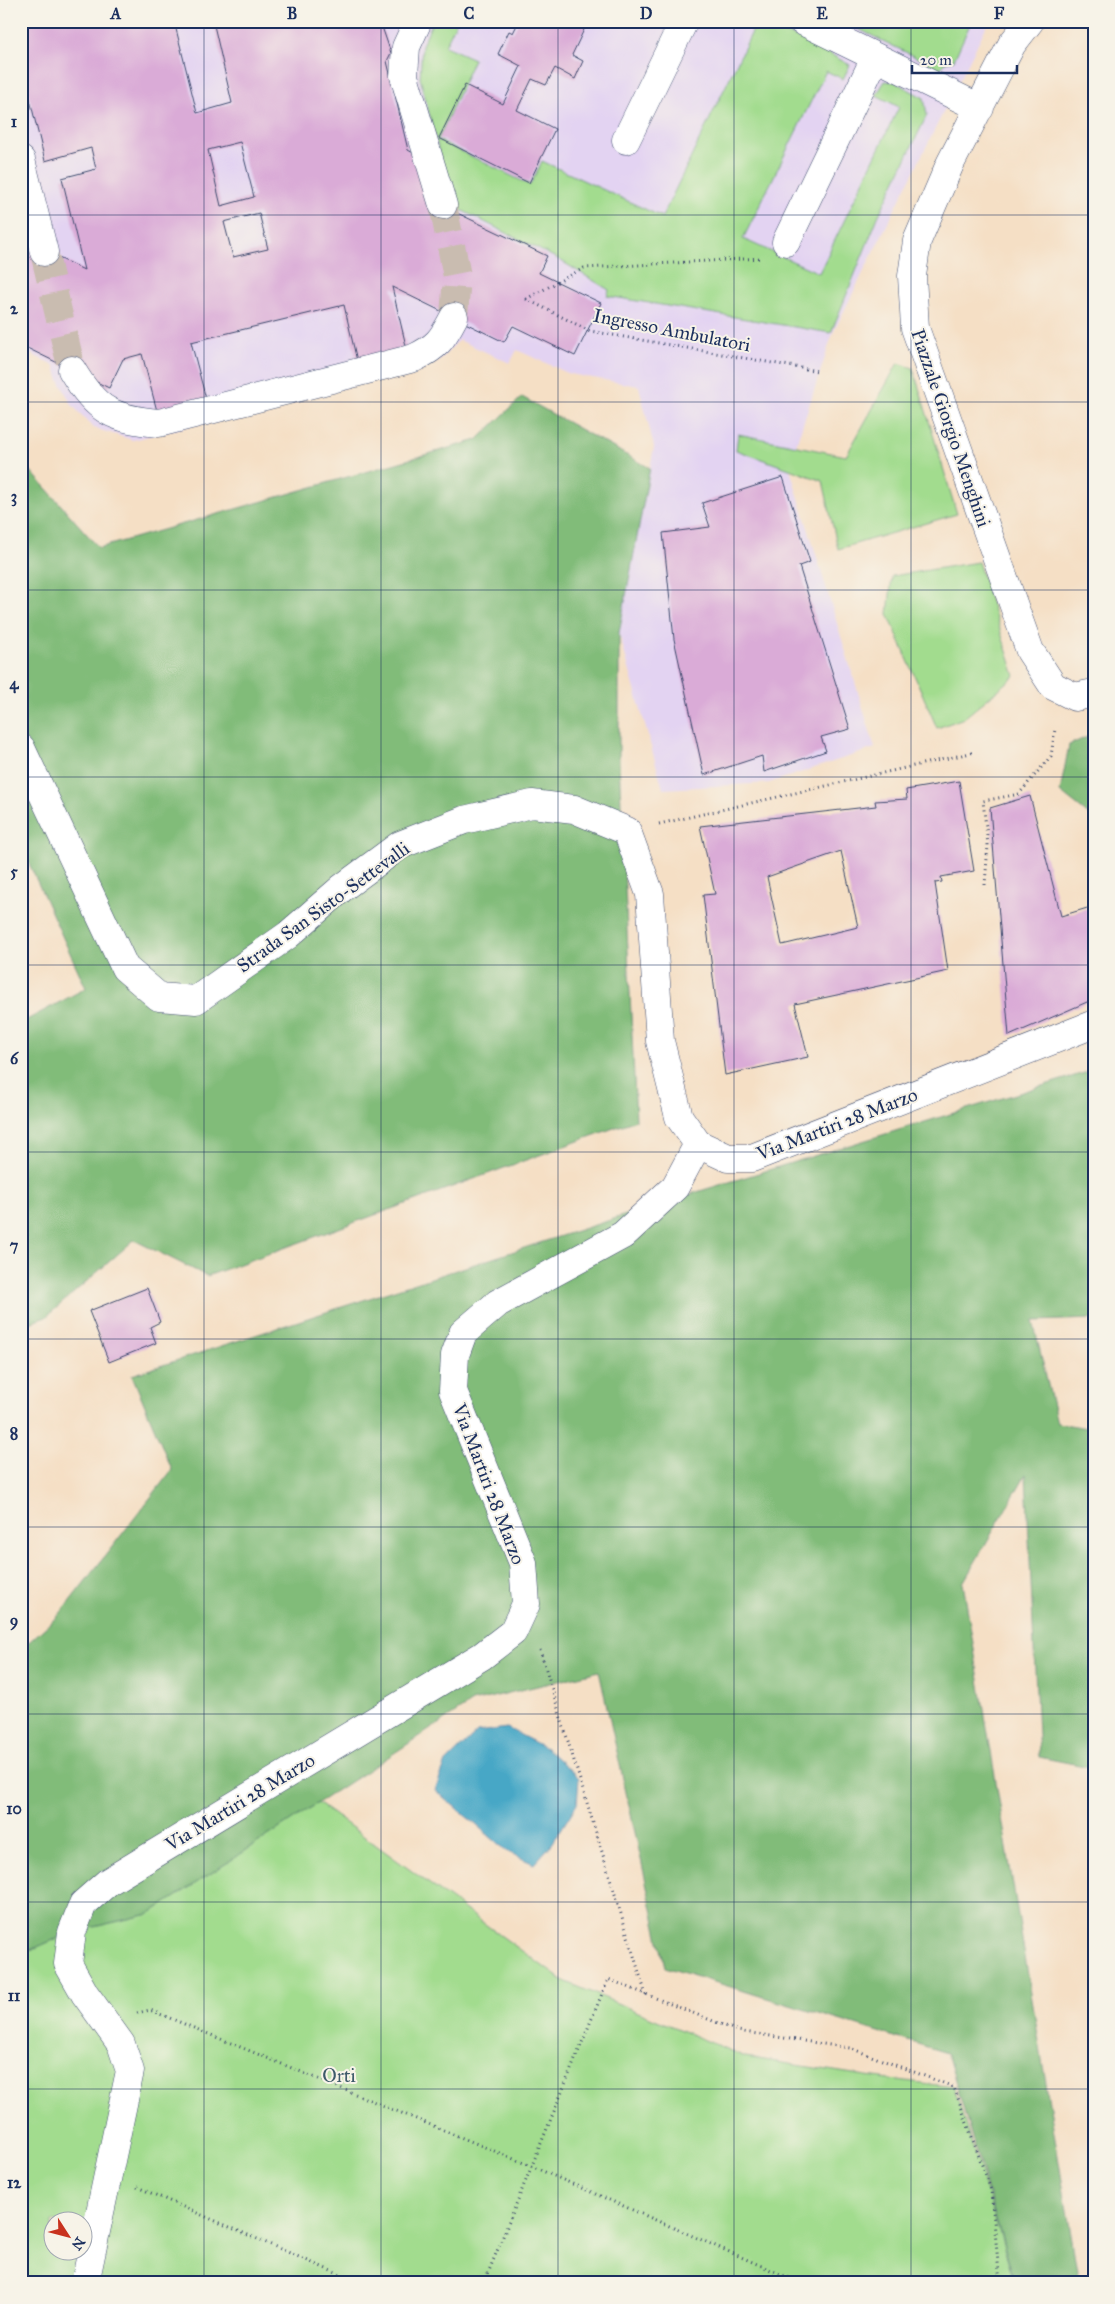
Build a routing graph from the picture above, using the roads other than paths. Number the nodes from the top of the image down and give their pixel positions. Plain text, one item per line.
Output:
1 (418, 21) edge
2 (684, 21) edge
3 (802, 21) edge
4 (1030, 21) edge
5 (1014, 32) edge
6 (875, 58) junction
7 (980, 108) junction
8 (626, 140) dead end
9 (21, 160) edge
10 (442, 205) tunnel mouth
11 (786, 242) road end
12 (44, 252) tunnel mouth
13 (454, 318) tunnel mouth
14 (72, 370) tunnel mouth
15 (1094, 693) edge
16 (21, 748) edge
17 (1094, 1024) edge
18 (698, 1144) junction
19 (85, 2283) edge

1 - 10 street
2 - 8 street
3 - 6 street
4 - 5 street, Piazzale Giorgio Menghini
5 - 7 street, Piazzale Giorgio Menghini
6 - 7 street
6 - 11 street
7 - 15 street, Piazzale Giorgio Menghini
9 - 12 street
13 - 14 street
16 - 18 street, Strada San Sisto-Settevalli
17 - 18 street, Via Martiri 28 Marzo
18 - 19 street, Via Martiri 28 Marzo

